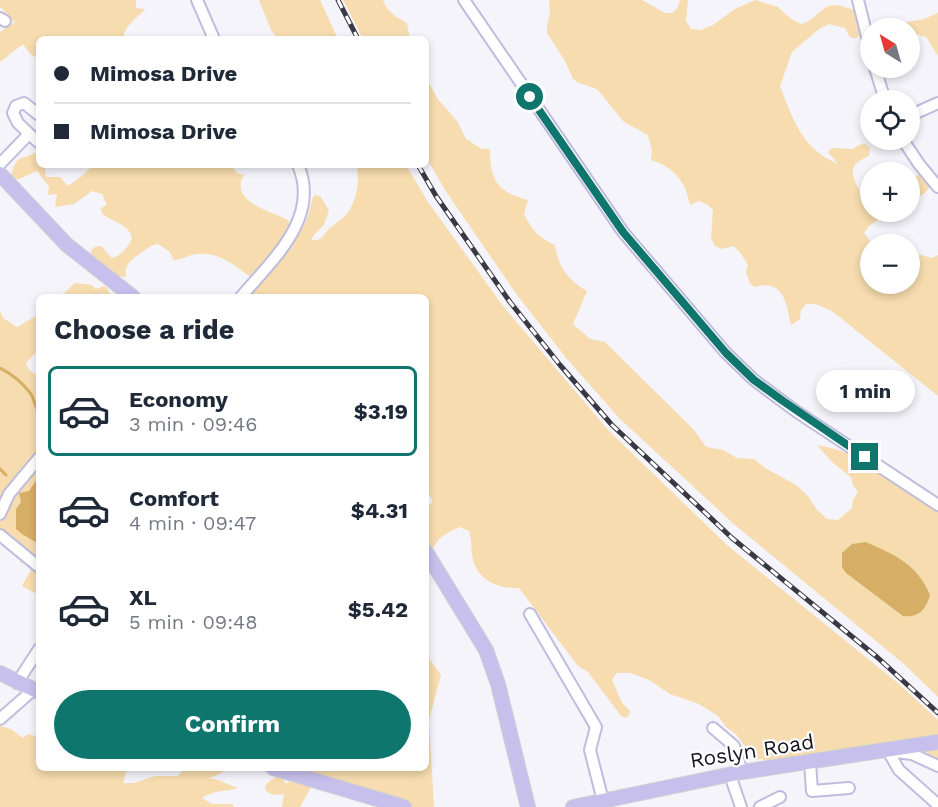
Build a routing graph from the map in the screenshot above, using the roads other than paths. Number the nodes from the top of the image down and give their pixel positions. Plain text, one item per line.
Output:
1 (197, 0) edge
2 (464, 0) edge
3 (858, 0) edge
4 (862, 18) edge
5 (213, 36) edge
6 (938, 103) edge
7 (920, 111) edge
8 (36, 114) edge
9 (28, 135) junction
10 (36, 141) edge
11 (910, 150) edge
12 (0, 164) edge
13 (299, 168) edge
14 (0, 174) edge
15 (938, 187) edge
16 (129, 294) edge
17 (244, 294) edge
18 (36, 462) edge
19 (938, 505) edge
20 (0, 514) edge
21 (0, 535) edge
22 (429, 557) edge
23 (36, 565) edge
24 (530, 614) dead end
25 (36, 654) edge
26 (0, 673) edge
27 (18, 683) junction
28 (36, 691) edge
29 (0, 719) edge
30 (713, 728) dead end
31 (938, 742) edge
32 (920, 745) junction
33 (888, 751) junction
34 (810, 762) junction
35 (938, 765) edge
36 (283, 771) edge
37 (736, 773) junction
38 (849, 789) dead end
39 (780, 797) dead end
40 (603, 801) junction
41 (625, 802) edge
42 (935, 804) edge
43 (404, 807) edge
44 (528, 807) edge
45 (573, 807) edge
46 (741, 807) edge
47 (760, 807) edge

1 - 5 street
2 - 19 street
3 - 4 street
6 - 7 street
8 - 9 street
9 - 10 street
9 - 12 street
11 - 15 street
13 - 17 street
14 - 16 main road
18 - 20 street
21 - 23 street
22 - 44 main road
24 - 40 street
25 - 27 street
26 - 27 main road
27 - 28 main road
28 - 29 street
30 - 37 street
31 - 32 main road, Roslyn Road
32 - 33 main road, Roslyn Road
32 - 35 street
33 - 34 main road, Roslyn Road
33 - 35 street
33 - 42 street
34 - 37 main road, Roslyn Road
34 - 38 street
36 - 43 main road
37 - 41 main road, Roslyn Road
37 - 46 street
39 - 47 street
40 - 41 main road, Roslyn Road
40 - 45 main road, Roslyn Road

